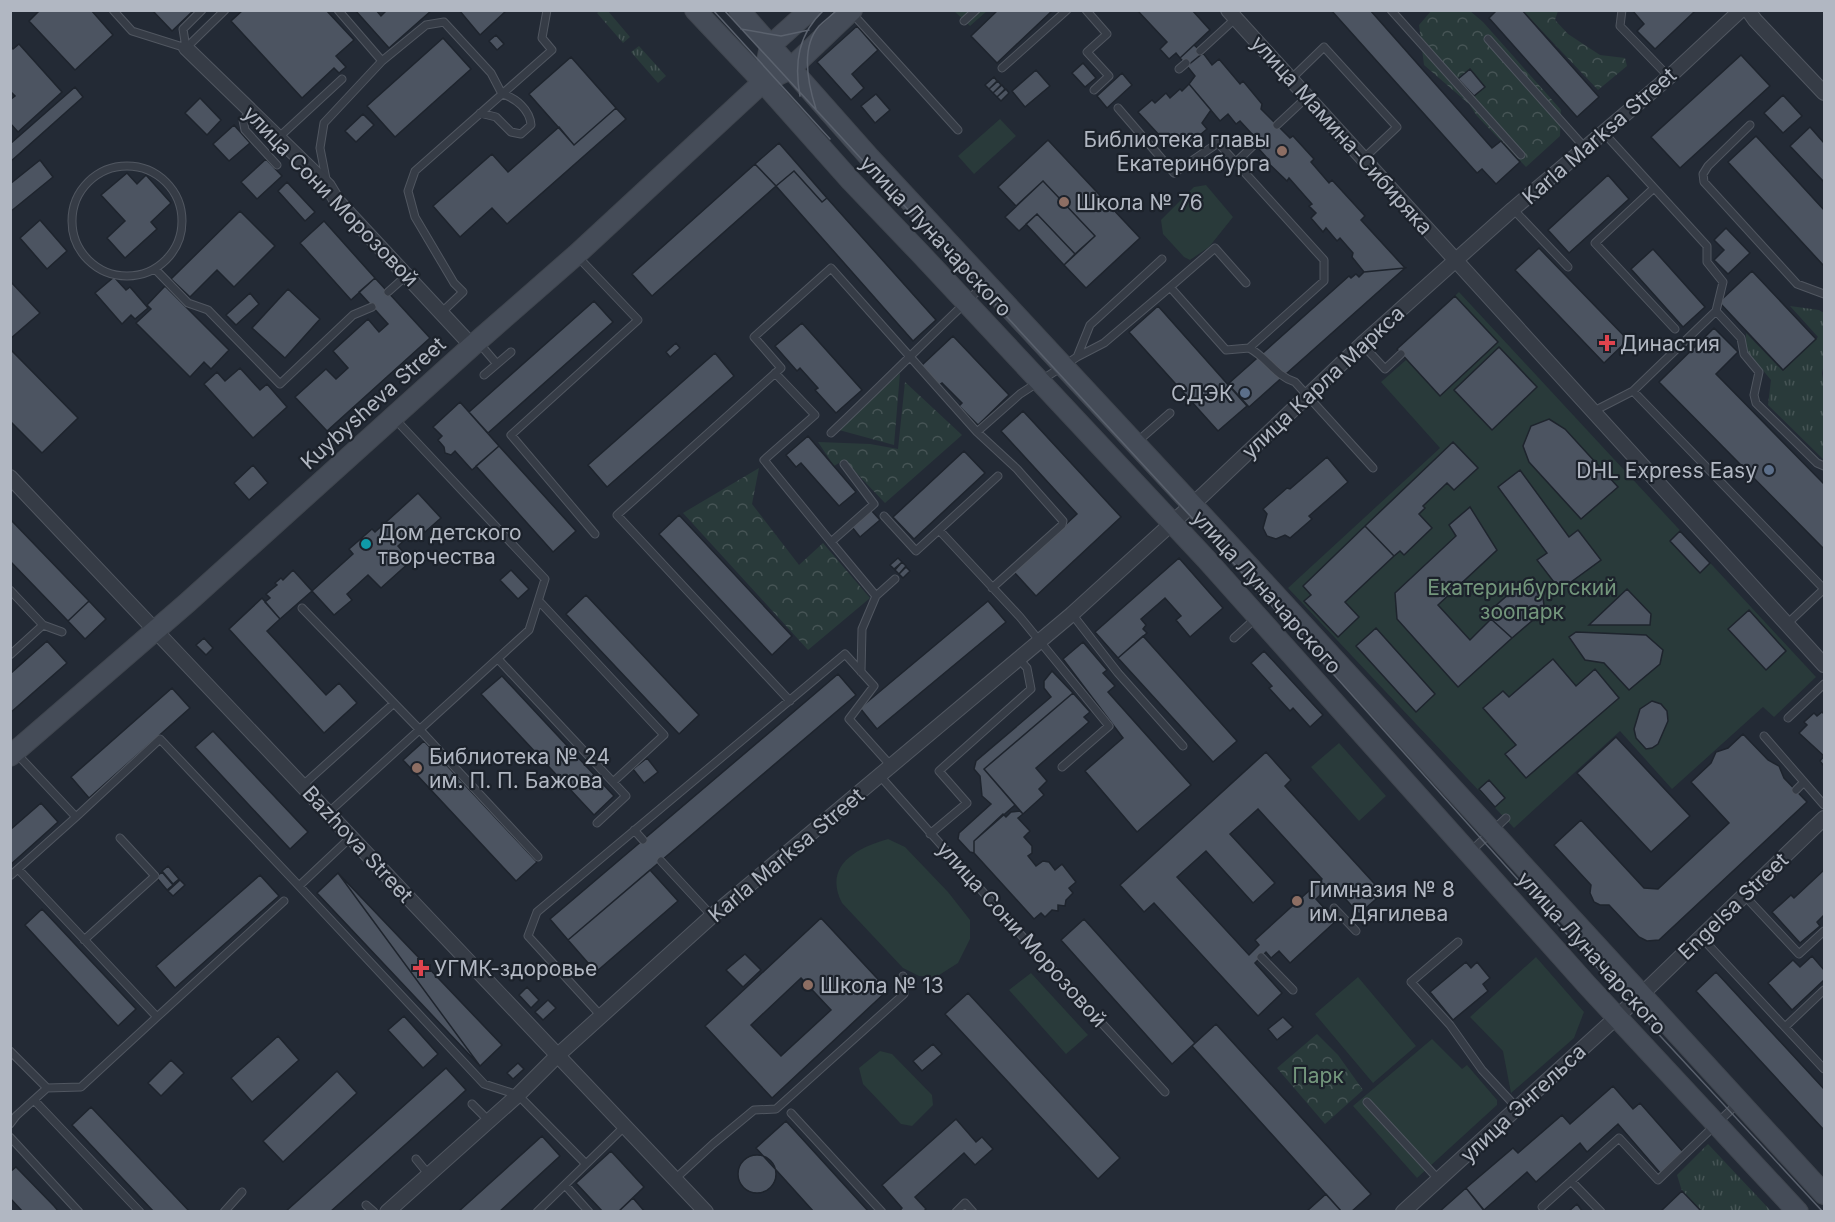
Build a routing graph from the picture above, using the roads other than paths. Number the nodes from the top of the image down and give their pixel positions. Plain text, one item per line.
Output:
1 (202, 10) edge
2 (225, 10) edge
3 (338, 10) edge
4 (547, 10) edge
5 (695, 10) edge
6 (739, 10) edge
7 (810, 10) edge
8 (976, 10) edge
9 (1067, 10) edge
10 (1086, 10) edge
11 (1391, 10) edge
12 (1622, 10) edge
13 (1741, 10) edge
14 (1748, 10) edge
15 (114, 11) edge
16 (851, 11) edge
17 (1232, 14) edge
18 (964, 21) dead end
19 (1488, 39) dead end
20 (770, 46) junction
21 (186, 48) junction
22 (1200, 51) dead end
23 (382, 61) junction
24 (1186, 63) dead end
25 (1002, 68) dead end
26 (790, 69) junction
27 (1179, 69) dead end
28 (1669, 77) junction
29 (342, 79) dead end
30 (1291, 79) junction
31 (763, 82) junction
32 (1094, 90) dead end
33 (1824, 93) edge
34 (502, 94) junction
35 (1307, 97) junction
36 (1118, 108) dead end
37 (251, 111) junction
38 (480, 113) junction
39 (1276, 125) dead end
40 (1750, 126) dead end
41 (958, 130) dead end
42 (1604, 133) junction
43 (278, 138) junction
44 (1258, 141) dead end
45 (1586, 149) junction
46 (1521, 155) dead end
47 (1363, 159) junction
48 (1235, 163) junction
49 (277, 165) dead end
50 (327, 186) junction
51 (1654, 188) junction
52 (1514, 209) junction
53 (576, 255) junction
54 (1162, 259) dead end
55 (1456, 260) junction
56 (1568, 267) dead end
57 (155, 269) junction
58 (407, 275) junction
59 (987, 282) junction
60 (1246, 283) dead end
61 (1170, 287) junction
62 (388, 292) dead end
63 (1824, 294) edge
64 (966, 302) junction
65 (372, 307) dead end
66 (1716, 311) junction
67 (442, 312) junction
68 (1675, 330) dead end
69 (475, 344) junction
70 (1362, 344) junction
71 (1249, 348) junction
72 (511, 352) dead end
73 (1401, 354) dead end
74 (912, 357) junction
75 (1070, 361) junction
76 (497, 364) junction
77 (775, 373) junction
78 (484, 375) dead end
79 (1039, 380) junction
80 (1634, 391) junction
81 (1306, 397) junction
82 (1594, 411) junction
83 (1170, 413) dead end
84 (394, 417) junction
85 (977, 432) junction
86 (831, 433) dead end
87 (1135, 443) junction
88 (844, 464) dead end
89 (1824, 466) edge
90 (1372, 468) dead end
91 (998, 476) dead end
92 (10, 477) edge
93 (1191, 505) junction
94 (884, 516) dead end
95 (1172, 523) junction
96 (939, 530) junction
97 (595, 534) dead end
98 (831, 542) junction
99 (895, 579) dead end
100 (992, 588) junction
101 (10, 590) edge
102 (876, 596) junction
103 (539, 601) junction
104 (302, 608) dead end
105 (1072, 614) junction
106 (1257, 617) junction
107 (1788, 624) junction
108 (44, 625) junction
109 (156, 630) junction
110 (62, 632) dead end
111 (1234, 639) dead end
112 (1040, 642) junction
113 (10, 655) edge
114 (498, 659) junction
115 (1019, 659) junction
116 (1824, 665) edge
117 (861, 672) junction
118 (1824, 684) edge
119 (790, 701) junction
120 (393, 704) junction
121 (1788, 718) dead end
122 (420, 730) junction
123 (1764, 736) dead end
124 (1183, 746) dead end
125 (13, 754) edge
126 (892, 767) junction
127 (1062, 767) dead end
128 (880, 776) junction
129 (613, 782) junction
130 (1804, 782) junction
131 (303, 785) junction
132 (1796, 790) dead end
133 (1824, 805) edge
134 (328, 813) junction
135 (76, 817) junction
136 (1824, 818) edge
137 (597, 823) dead end
138 (1499, 824) junction
139 (634, 830) junction
140 (930, 834) junction
141 (351, 837) junction
142 (120, 838) dead end
143 (643, 840) dead end
144 (1469, 853) junction
145 (538, 857) dead end
146 (661, 861) dead end
147 (18, 869) junction
148 (10, 876) edge
149 (299, 886) junction
150 (1744, 895) junction
151 (284, 901) dead end
152 (1334, 908) dead end
153 (712, 916) junction
154 (1356, 931) dead end
155 (1824, 931) edge
156 (1701, 937) junction
157 (84, 940) junction
158 (1458, 942) dead end
159 (1261, 957) dead end
160 (903, 976) dead end
161 (1293, 990) dead end
162 (1824, 990) edge
163 (1642, 994) junction
164 (1616, 1016) junction
165 (157, 1017) junction
166 (602, 1017) junction
167 (1785, 1027) junction
168 (10, 1051) edge
169 (558, 1055) junction
170 (1824, 1069) edge
171 (47, 1088) junction
172 (1165, 1092) dead end
173 (518, 1095) junction
174 (34, 1100) junction
175 (1740, 1101) junction
176 (1367, 1102) dead end
177 (472, 1104) dead end
178 (1518, 1108) junction
179 (791, 1113) dead end
180 (489, 1120) junction
181 (10, 1124) edge
182 (1716, 1124) junction
183 (625, 1126) junction
184 (10, 1137) edge
185 (416, 1159) dead end
186 (585, 1163) junction
187 (429, 1175) junction
188 (675, 1179) junction
189 (1439, 1180) junction
190 (1571, 1181) junction
191 (565, 1185) junction
192 (242, 1192) dead end
193 (1824, 1194) edge
194 (366, 1205) dead end
195 (1542, 1207) dead end
196 (79, 1212) edge
197 (140, 1212) edge
198 (224, 1212) edge
199 (374, 1212) edge
200 (387, 1212) edge
201 (537, 1212) edge
202 (589, 1212) edge
203 (706, 1212) edge
204 (882, 1212) edge
205 (956, 1212) edge
206 (973, 1212) edge
207 (1402, 1212) edge
208 (1601, 1212) edge
209 (1798, 1212) edge

1 - 21 lane
2 - 21 lane
3 - 23 lane
4 - 34 lane
5 - 31 main road, улица Луначарского
6 - 20 main road, улица Луначарского
7 - 20 main road
8 - 18 lane
9 - 25 lane
10 - 32 lane
11 - 46 lane
12 - 28 lane
13 - 28 street, Karla Marksa Street
14 - 33 street
15 - 21 lane
16 - 26 main road, Kuybysheva Street
16 - 41 lane
17 - 22 lane
17 - 30 street, улица Мамина-Сибиряка
19 - 45 lane
20 - 26 main road, улица Луначарского
20 - 31 main road
21 - 37 street, улица Сони Морозовой
23 - 34 lane
23 - 50 lane
24 - 27 lane
26 - 31 main road, Kuybysheva Street
26 - 59 main road, улица Луначарского
28 - 42 street, Karla Marksa Street
29 - 43 lane
30 - 35 street, улица Мамина-Сибиряка
30 - 47 lane
31 - 53 main road, Kuybysheva Street
31 - 64 main road, улица Луначарского
34 - 38 lane
34 - 38 lane
35 - 39 lane
35 - 47 street, улица Мамина-Сибиряка
36 - 48 lane
37 - 43 street, улица Сони Морозовой
37 - 49 lane
38 - 67 lane
40 - 63 lane
42 - 45 street, Karla Marksa Street
42 - 51 lane
43 - 50 street, улица Сони Морозовой
44 - 48 lane
45 - 52 street, Karla Marksa Street
47 - 55 street, улица Мамина-Сибиряка
48 - 71 lane
50 - 58 street, улица Сони Морозовой
51 - 66 lane
51 - 68 lane
52 - 55 street, Karla Marksa Street
52 - 56 lane
53 - 69 main road, Kuybysheva Street
53 - 97 lane
54 - 75 lane
55 - 70 street, улица Карла Маркса
55 - 82 street, улица Мамина-Сибиряка
57 - 57 lane
57 - 65 lane
58 - 62 lane
58 - 67 street, улица Сони Морозовой
59 - 64 lane
59 - 75 main road, улица Луначарского
60 - 61 lane
61 - 71 lane
61 - 75 lane
64 - 74 lane
64 - 79 main road, улица Луначарского
66 - 80 lane
66 - 89 lane
67 - 69 street, улица Сони Морозовой
69 - 76 lane
69 - 84 main road, Kuybysheva Street
70 - 73 lane
70 - 81 street, улица Карла Маркса
71 - 81 lane
72 - 76 lane
74 - 77 lane
74 - 85 lane
74 - 86 lane
75 - 79 lane
75 - 87 main road, улица Луначарского
76 - 78 lane
77 - 98 lane
77 - 119 lane
79 - 85 lane
79 - 95 main road, улица Луначарского
80 - 82 lane
80 - 107 lane
81 - 90 lane
81 - 93 street, улица Карла Маркса
82 - 107 street, улица Мамина-Сибиряка
83 - 87 lane
84 - 103 lane
84 - 109 main road, Kuybysheva Street
85 - 100 lane
87 - 93 main road, улица Луначарского
88 - 98 lane
91 - 96 lane
92 - 109 street, Bazhova Street
93 - 95 street, Karla Marksa Street
93 - 138 main road, улица Луначарского
94 - 96 lane
95 - 105 street, Karla Marksa Street
95 - 106 main road, улица Луначарского
96 - 100 lane
98 - 102 lane
99 - 102 lane
100 - 112 lane
101 - 108 lane
102 - 117 lane
103 - 114 lane
103 - 129 lane
104 - 120 lane
105 - 112 street, Karla Marksa Street
105 - 124 lane
106 - 111 lane
106 - 144 main road, улица Луначарского
107 - 116 street, улица Мамина-Сибиряка
108 - 110 lane
108 - 113 lane
109 - 125 main road, Kuybysheva Street
109 - 131 street, Bazhova Street
112 - 115 street, Karla Marksa Street
112 - 127 lane
114 - 122 lane
114 - 129 lane
115 - 126 street, Karla Marksa Street
115 - 140 lane
117 - 119 lane
117 - 126 lane
118 - 121 lane
119 - 139 lane
120 - 122 lane
120 - 131 lane
122 - 134 lane
122 - 145 lane
123 - 130 lane
125 - 135 lane
126 - 128 street, Karla Marksa Street
128 - 140 lane, улица Сони Морозовой
128 - 153 street, Karla Marksa Street
129 - 137 lane
130 - 132 lane
130 - 133 lane
131 - 134 street, Bazhova Street
134 - 141 street, Bazhova Street
135 - 147 lane
135 - 149 lane
136 - 150 street, Engelsa Street
138 - 144 lane
138 - 163 main road, улица Луначарского
139 - 143 lane
139 - 166 lane
140 - 172 lane, улица Сони Морозовой
141 - 149 lane
141 - 169 street, Bazhova Street
142 - 157 lane
144 - 164 main road, улица Луначарского
146 - 153 lane
147 - 148 lane
147 - 157 lane
149 - 173 lane
150 - 155 lane
150 - 156 street, Engelsa Street
151 - 165 lane
152 - 154 lane
153 - 166 street, Karla Marksa Street
156 - 163 street, Engelsa Street
156 - 167 lane
157 - 165 lane
158 - 178 lane
159 - 161 lane
160 - 188 lane
162 - 167 lane
163 - 164 street, улица Энгельса
163 - 175 main road, улица Луначарского
164 - 178 street, улица Энгельса
164 - 182 main road, улица Луначарского
165 - 171 lane
166 - 169 street, Karla Marksa Street
167 - 170 lane
168 - 171 lane
169 - 173 street, Karla Marksa Street
169 - 183 street, Bazhova Street
171 - 174 lane
173 - 180 street, Karla Marksa Street
173 - 186 lane
174 - 181 lane
174 - 197 lane
175 - 182 lane
175 - 193 main road, улица Луначарского
176 - 189 lane
177 - 180 lane
178 - 189 street, улица Энгельса
179 - 204 lane
180 - 187 street, Karla Marksa Street
182 - 190 lane
182 - 209 main road, улица Луначарского
183 - 186 lane
183 - 188 street, Bazhova Street
184 - 196 lane
185 - 187 lane
186 - 191 lane
187 - 200 street, Karla Marksa Street
188 - 203 street, Bazhova Street
189 - 207 street, улица Энгельса
190 - 195 lane
190 - 208 lane
191 - 201 lane
191 - 202 lane
192 - 198 lane
194 - 199 lane
205 - 206 lane

